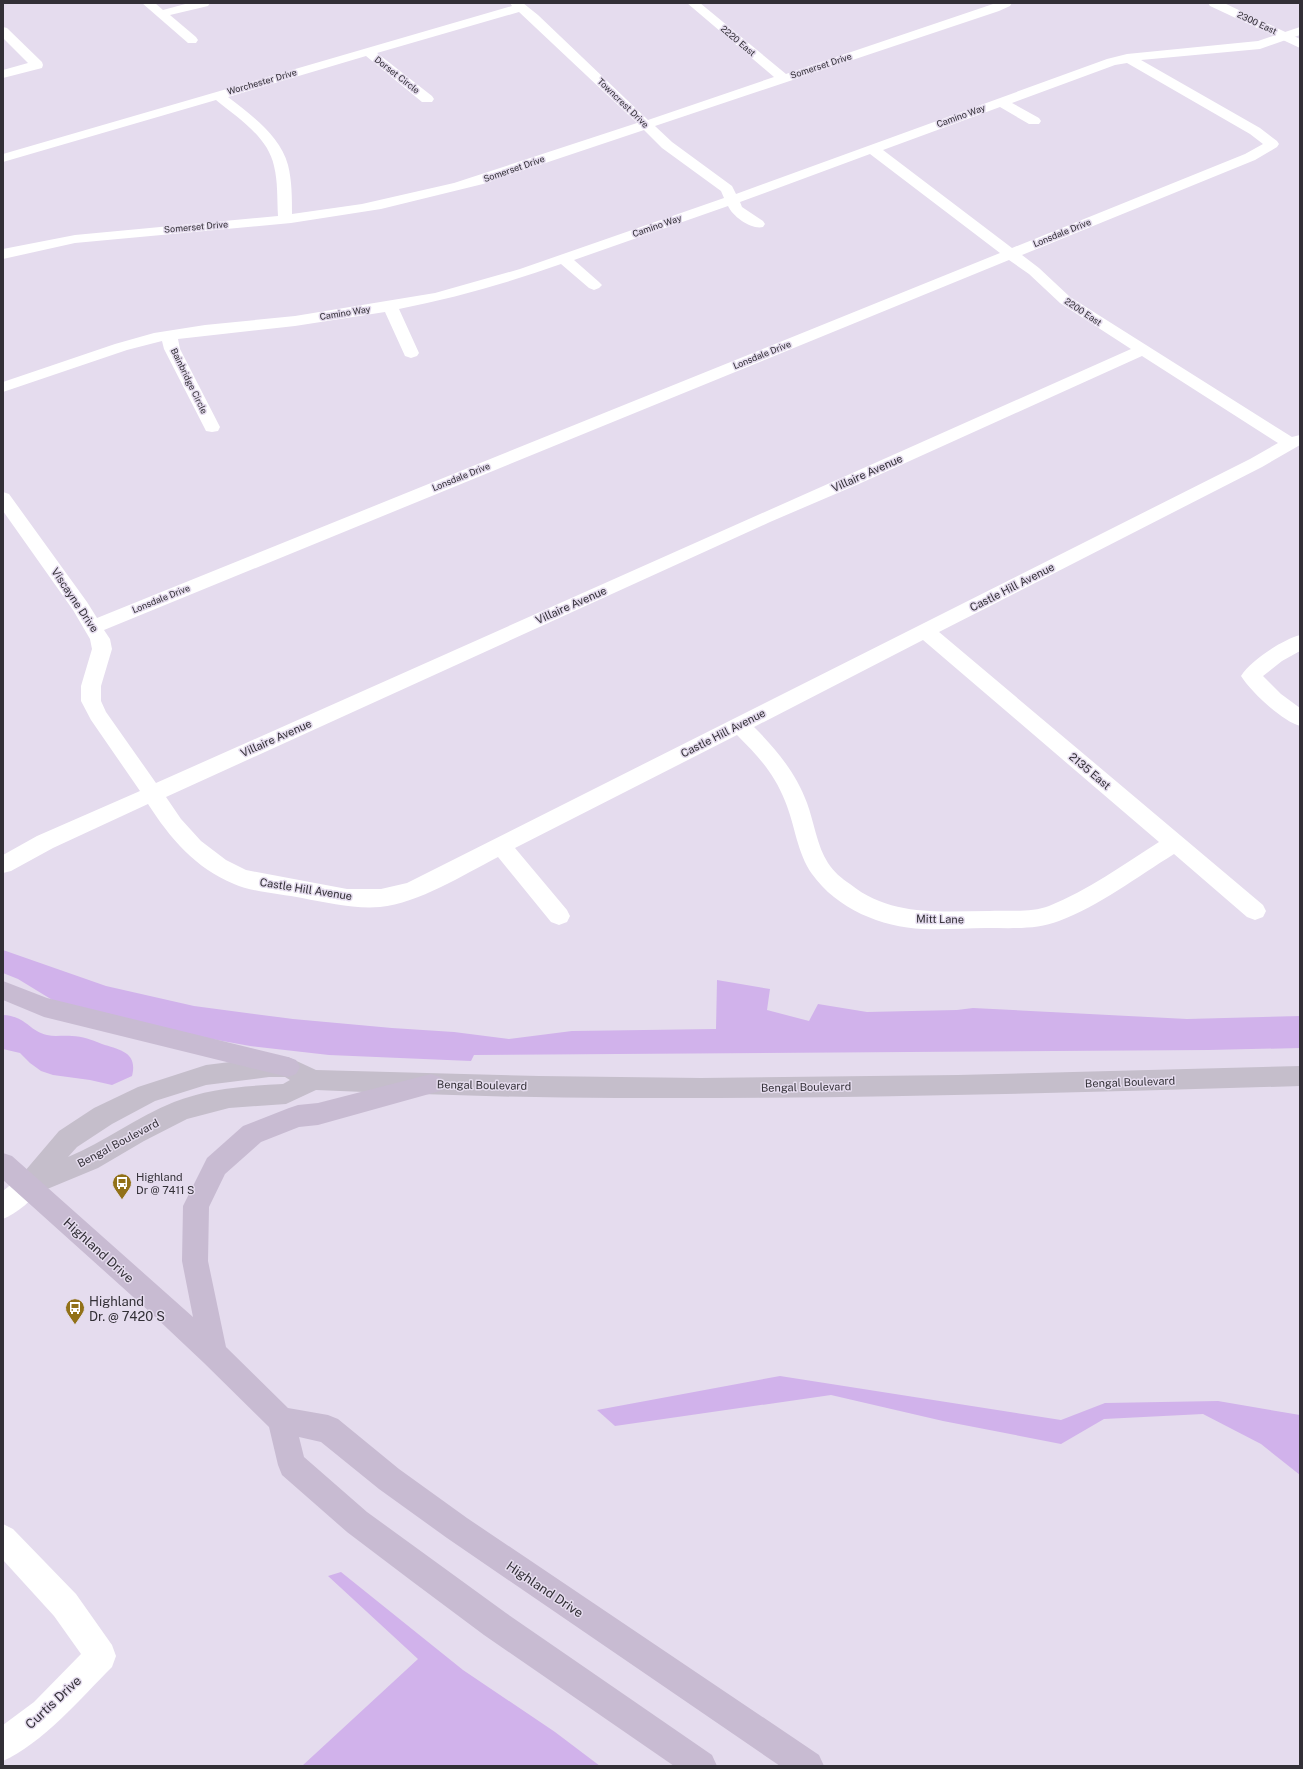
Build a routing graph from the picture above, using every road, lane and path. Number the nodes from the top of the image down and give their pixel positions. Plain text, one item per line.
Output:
1 (148, 3) edge
2 (204, 3) edge
3 (693, 3) edge
4 (1006, 3) edge
5 (1214, 3) edge
6 (519, 5) edge
7 (161, 14) junction
8 (3, 31) edge
9 (1300, 31) edge
10 (1285, 36) junction
11 (192, 40) dead end
12 (1300, 44) edge
13 (367, 51) junction
14 (1127, 58) junction
15 (3, 74) edge
16 (783, 78) junction
17 (218, 95) junction
18 (427, 99) dead end
19 (1000, 102) junction
20 (1034, 121) dead end
21 (646, 124) junction
22 (871, 149) junction
23 (3, 158) edge
24 (732, 200) junction
25 (285, 219) junction
26 (758, 224) dead end
27 (3, 254) edge
28 (1010, 254) junction
29 (564, 259) junction
30 (594, 285) dead end
31 (390, 306) junction
32 (169, 335) junction
33 (1142, 350) junction
34 (411, 353) dead end
35 (3, 387) edge
36 (212, 427) dead end
37 (1295, 441) edge
38 (3, 498) edge
39 (94, 627) junction
40 (925, 631) junction
41 (1300, 642) edge
42 (1300, 719) edge
43 (740, 725) junction
44 (152, 794) junction
45 (1175, 843) junction
46 (501, 846) junction
47 (3, 865) edge
48 (1255, 911) dead end
49 (559, 916) dead end
50 (3, 990) edge
51 (288, 1067) junction
52 (1300, 1076) edge
53 (312, 1080) junction
54 (431, 1084) junction
55 (3, 1164) edge
56 (28, 1186) junction
57 (3, 1207) edge
58 (214, 1354) junction
59 (281, 1420) junction
60 (3, 1539) edge
61 (3, 1745) edge
62 (701, 1766) edge
63 (808, 1766) edge

1 - 7 street
2 - 7 street
3 - 16 street, 2220 East
4 - 16 street, Somerset Drive
5 - 10 street, 2300 East
6 - 13 street, Worchester Drive
6 - 21 street, Towncrest Drive
7 - 11 street
8 - 15 street
9 - 10 street, Camino Way
10 - 12 street, 2300 East
10 - 14 street, Camino Way
13 - 17 street, Worchester Drive
13 - 18 street, Dorset Circle
14 - 19 street, Camino Way
14 - 28 street, Lonsdale Drive
16 - 21 street, Somerset Drive
17 - 23 street, Worchester Drive
17 - 25 street
19 - 20 street
19 - 22 street, Camino Way
21 - 24 street, Towncrest Drive
21 - 25 street, Somerset Drive
22 - 24 street, Camino Way
22 - 28 street, 2200 East
24 - 26 street, Towncrest Drive
24 - 29 street, Camino Way
25 - 27 street, Somerset Drive
28 - 33 street, 2200 East
28 - 39 street, Lonsdale Drive
29 - 30 street
29 - 31 street, Camino Way
31 - 32 street, Camino Way
31 - 34 street
32 - 35 street, Camino Way
32 - 36 street, Bainbridge Circle
33 - 37 street, 2200 East
33 - 44 street, Villaire Avenue
37 - 40 street, Castle Hill Avenue
38 - 39 street, Viscayne Drive
39 - 44 street, Viscayne Drive
40 - 43 street, Castle Hill Avenue
40 - 45 street, 2135 East
41 - 42 street
43 - 45 street, Mitt Lane
43 - 46 street, Castle Hill Avenue
44 - 46 street, Castle Hill Avenue
44 - 47 street, Villaire Avenue
45 - 48 street, 2135 East
46 - 49 street
50 - 51 main road
51 - 53 main road, Bengal Boulevard
51 - 56 main road, Bengal Boulevard
52 - 54 main road, Bengal Boulevard
53 - 54 main road, Bengal Boulevard
53 - 56 main road, Bengal Boulevard
54 - 58 main road
55 - 56 main road, Highland Drive
56 - 57 street
56 - 58 main road, Highland Drive
58 - 59 main road, Highland Drive
59 - 62 main road
59 - 63 main road, Highland Drive
60 - 61 street, Curtis Drive

